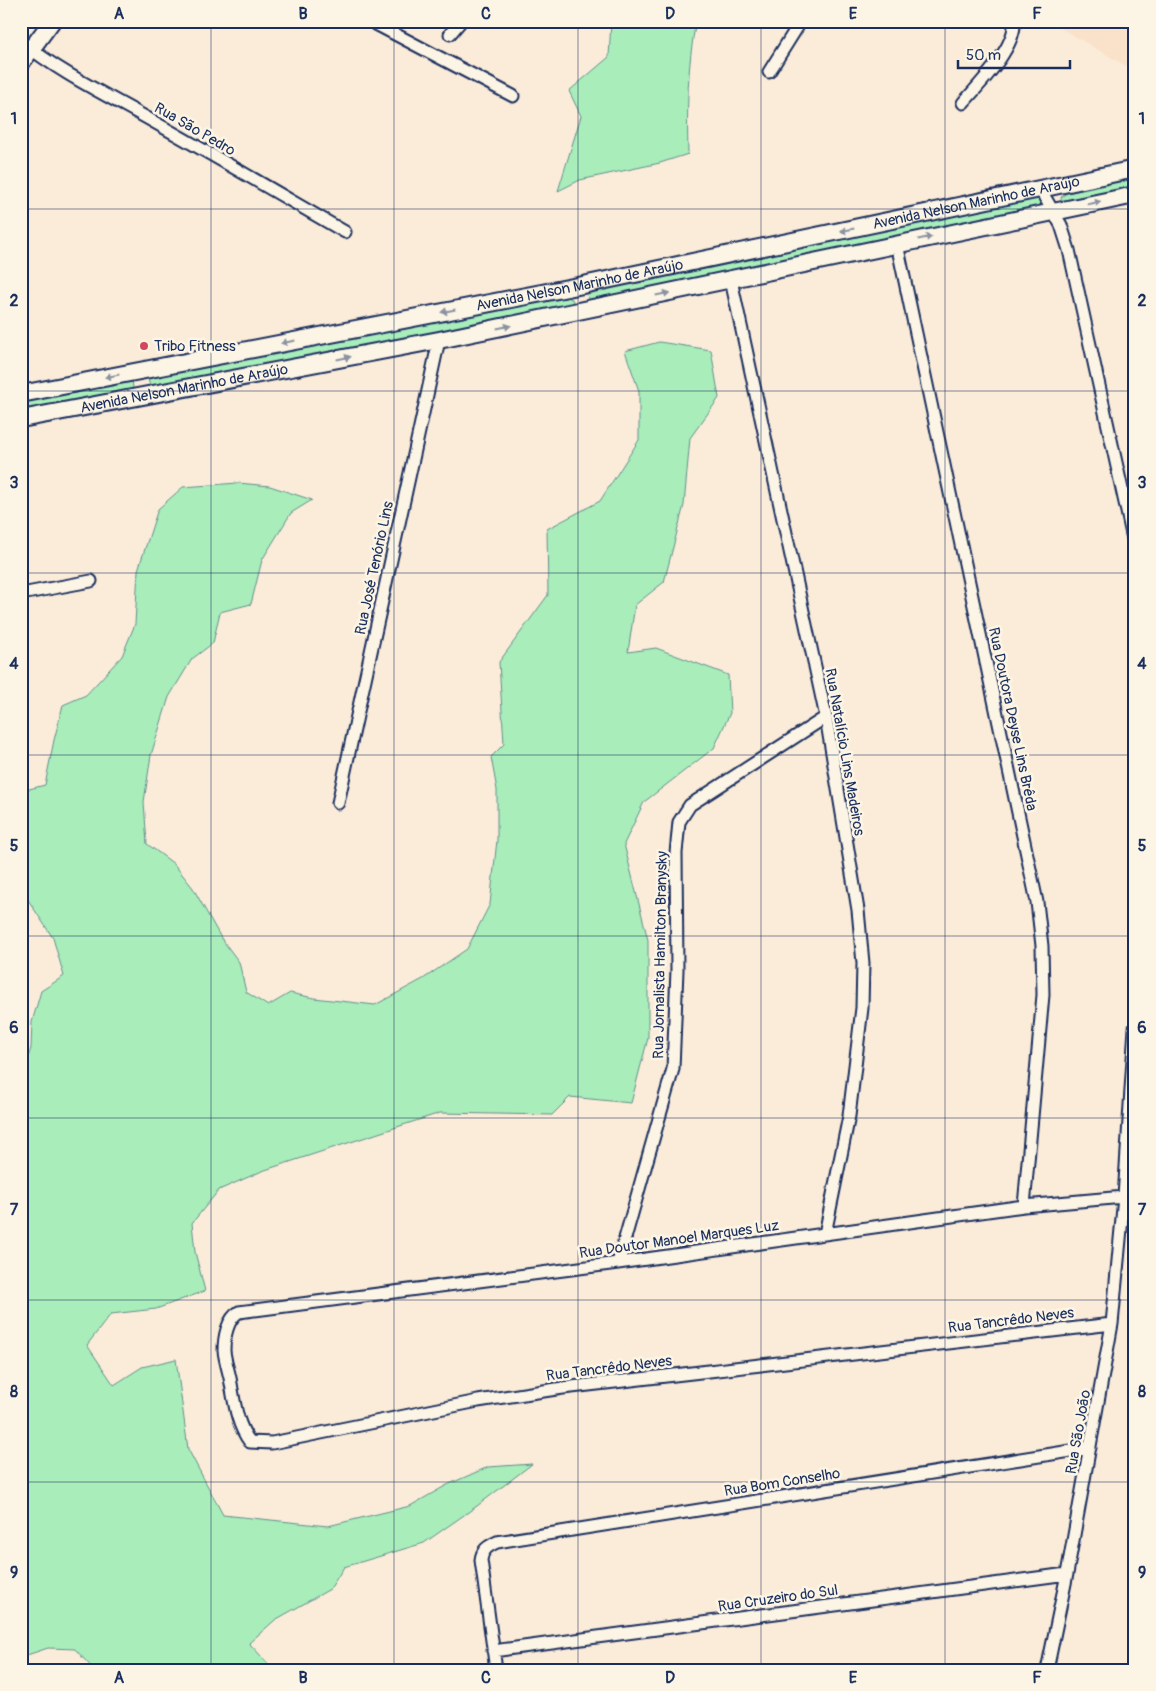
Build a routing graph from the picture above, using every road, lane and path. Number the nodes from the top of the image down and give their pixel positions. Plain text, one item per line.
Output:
1 (52, 21) edge
2 (370, 21) edge
3 (460, 21) edge
4 (801, 21) edge
5 (1014, 21) edge
6 (450, 34) dead end
7 (27, 45) edge
8 (21, 63) edge
9 (769, 72) dead end
10 (513, 96) dead end
11 (963, 103) dead end
12 (1135, 169) edge
13 (1040, 189) junction
14 (1135, 195) edge
15 (1054, 212) junction
16 (345, 232) dead end
17 (897, 244) junction
18 (732, 280) junction
19 (578, 286) junction
20 (582, 311) junction
21 (439, 340) junction
22 (142, 370) junction
23 (21, 394) edge
24 (144, 396) junction
25 (21, 419) edge
26 (1135, 548) edge
27 (91, 581) dead end
28 (21, 594) edge
29 (826, 716) junction
30 (338, 803) dead end
31 (1135, 1028) edge
32 (1124, 1197) junction
33 (1024, 1206) junction
34 (825, 1234) junction
35 (618, 1263) junction
36 (239, 1312) joint
37 (1112, 1324) junction
38 (1090, 1448) junction
39 (1068, 1574) junction
40 (493, 1651) junction
41 (496, 1670) edge
42 (1047, 1670) edge

1 - 7 main road
2 - 10 street
3 - 6 street
4 - 9 street
5 - 11 street
7 - 8 main road
7 - 16 street, Rua São Pedro
12 - 13 main road, Avenida Nelson Marinho de Araújo
13 - 15 street
13 -> 19 main road, Avenida Nelson Marinho de Araújo
15 -> 14 main road, Avenida Nelson Marinho de Araújo
17 -> 15 main road, Avenida Nelson Marinho de Araújo
15 - 26 street
17 - 18 main road, Avenida Nelson Marinho de Araújo
17 - 33 street, Rua Doutora Deyse Lins Brêda
20 -> 18 main road, Avenida Nelson Marinho de Araújo
18 - 29 street, Rua Natalício Lins Madeiros
19 - 20 main road
19 -> 22 main road, Avenida Nelson Marinho de Araújo
21 -> 20 main road, Avenida Nelson Marinho de Araújo
24 -> 21 main road, Avenida Nelson Marinho de Araújo
21 - 30 street, Rua José Tenório Lins
22 -> 23 main road, Avenida Nelson Marinho de Araújo
22 - 24 main road
24 - 25 main road, Avenida Nelson Marinho de Araújo
27 - 28 street
29 - 34 street, Rua Natalício Lins Madeiros
29 - 35 street, Rua Jornalista Hamilton Branysky
31 - 32 street, Rua São João
32 - 33 street, Rua Doutor Manoel Marques Luz
32 - 37 street, Rua São João
33 - 34 street, Rua Doutor Manoel Marques Luz
34 - 35 street, Rua Doutor Manoel Marques Luz
35 - 36 street, Rua Doutor Manoel Marques Luz
36 - 37 street, Rua Tancrêdo Neves
37 - 38 street, Rua São João
38 - 39 street, Rua São João
38 - 40 street, Rua Bom Conselho
39 - 40 street, Rua Cruzeiro do Sul
39 - 42 street, Rua São João
40 - 41 street

